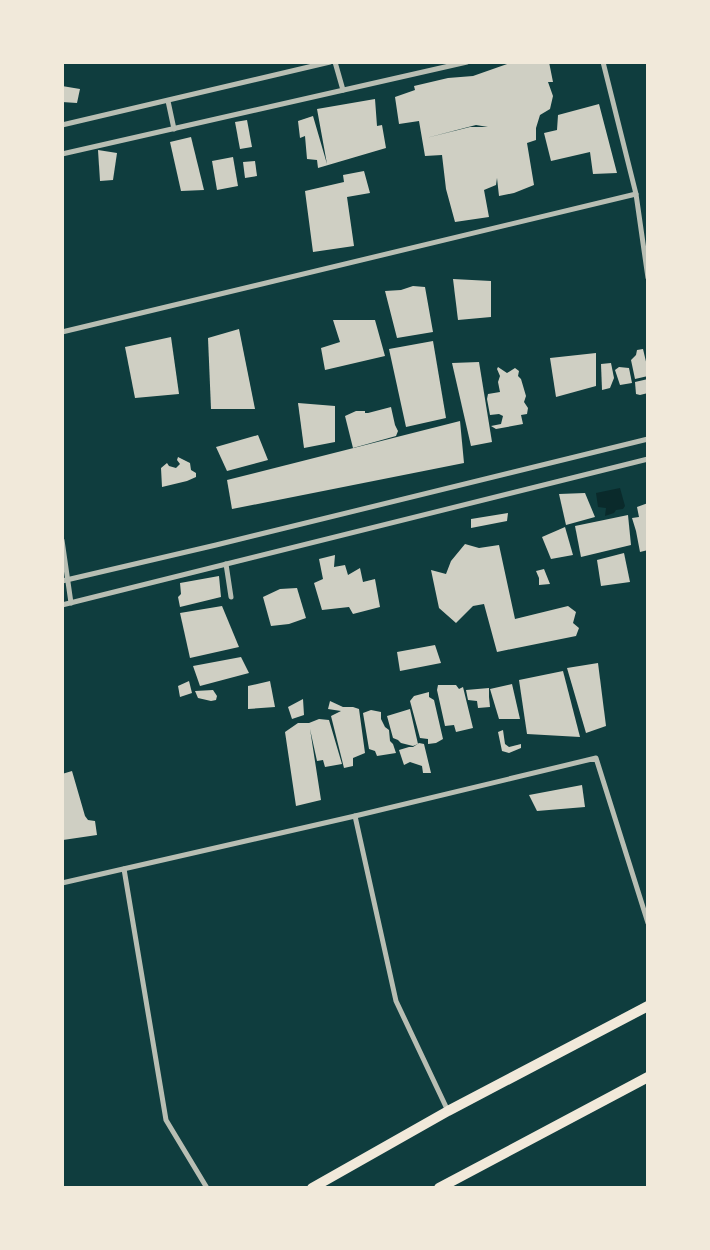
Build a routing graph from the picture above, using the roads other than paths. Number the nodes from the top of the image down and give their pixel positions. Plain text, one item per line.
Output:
1 (330, 62) edge
2 (335, 62) edge
3 (467, 62) edge
4 (603, 62) edge
5 (343, 90) junction
6 (168, 101) junction
7 (62, 125) edge
8 (174, 128) junction
9 (62, 154) edge
10 (636, 194) junction
11 (648, 278) edge
12 (62, 332) edge
13 (648, 438) edge
14 (648, 459) edge
15 (62, 540) edge
16 (226, 564) junction
17 (65, 580) edge
18 (231, 597) dead end
19 (71, 603) junction
20 (62, 605) edge
21 (356, 816) junction
22 (124, 869) junction
23 (62, 883) edge
24 (648, 923) edge
25 (648, 1006) edge
26 (648, 1077) edge
27 (448, 1111) junction
28 (207, 1188) edge
29 (312, 1188) edge
30 (439, 1188) edge

1 - 6 street
2 - 5 street
3 - 5 street
4 - 10 street
5 - 8 street
6 - 7 street
6 - 8 street
8 - 9 street
10 - 11 street
10 - 12 street
13 - 17 street
14 - 16 street
15 - 17 street
16 - 18 street
16 - 19 street
17 - 19 street
19 - 20 street
21 - 22 street
21 - 24 street
21 - 27 street
22 - 23 street
22 - 28 street
25 - 27 main road
26 - 30 main road
27 - 29 main road

